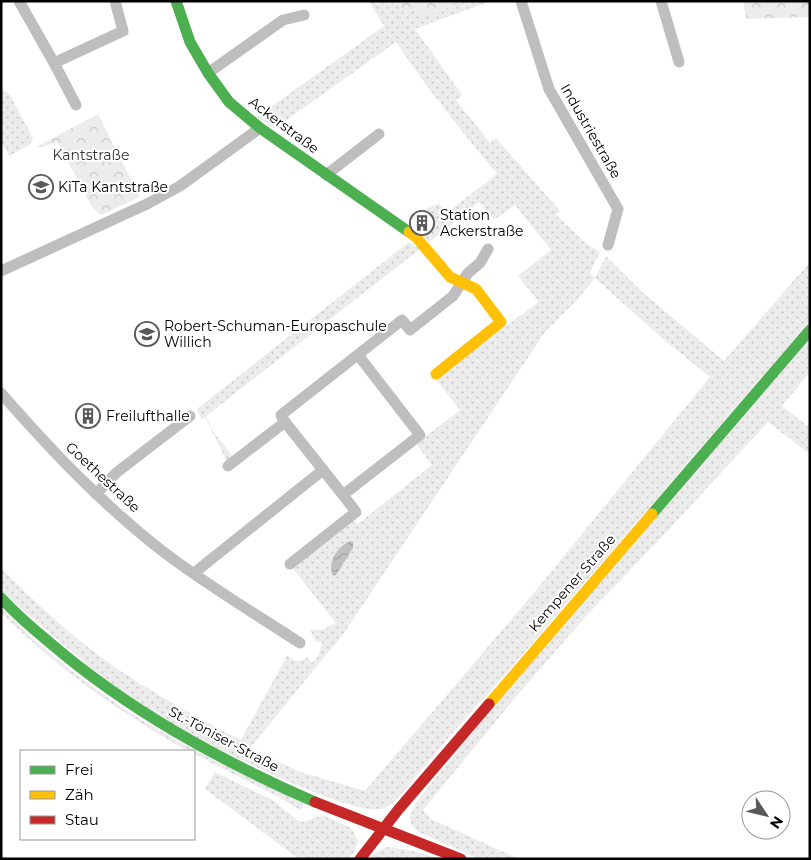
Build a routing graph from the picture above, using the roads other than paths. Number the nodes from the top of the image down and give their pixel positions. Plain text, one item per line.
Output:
1 (20, 1) edge
2 (115, 1) edge
3 (176, 1) edge
4 (520, 1) edge
5 (661, 1) edge
6 (304, 15) dead end
7 (679, 62) dead end
8 (54, 64) junction
9 (208, 73) junction
10 (76, 105) dead end
11 (260, 128) junction
12 (379, 134) dead end
13 (326, 175) junction
14 (608, 245) dead end
15 (488, 249) dead end
16 (1, 271) edge
17 (461, 283) junction
18 (810, 330) edge
19 (358, 355) junction
20 (436, 374) dead end
21 (1, 392) edge
22 (190, 416) dead end
23 (285, 422) junction
24 (228, 466) dead end
25 (323, 470) junction
26 (96, 494) junction
27 (343, 495) junction
28 (290, 564) dead end
29 (194, 573) junction
30 (1, 598) edge
31 (300, 644) dead end
32 (383, 829) junction
33 (360, 859) edge
34 (461, 859) edge

1 - 8 street
2 - 8 street
3 - 9 main road, Ackerstraße
4 - 14 street, Industriestraße
5 - 7 street
6 - 9 street
8 - 10 street
9 - 11 main road, Ackerstraße
11 - 13 main road, Ackerstraße
11 - 16 street
12 - 13 street
13 - 17 main road, Ackerstraße
15 - 17 street
17 - 19 street
17 - 20 main road, Ackerstraße
18 - 32 main road, Kempener Straße
19 - 23 street
19 - 27 street
21 - 26 street, Goethestraße
22 - 26 street
23 - 24 street
23 - 25 street
25 - 27 street
25 - 29 street
26 - 29 street, Goethestraße
27 - 28 street
29 - 31 street, Goethestraße
30 - 32 main road, St.-Töniser-Straße
32 - 33 main road, Kempener Straße
32 - 34 main road, St.-Töniser-Straße

